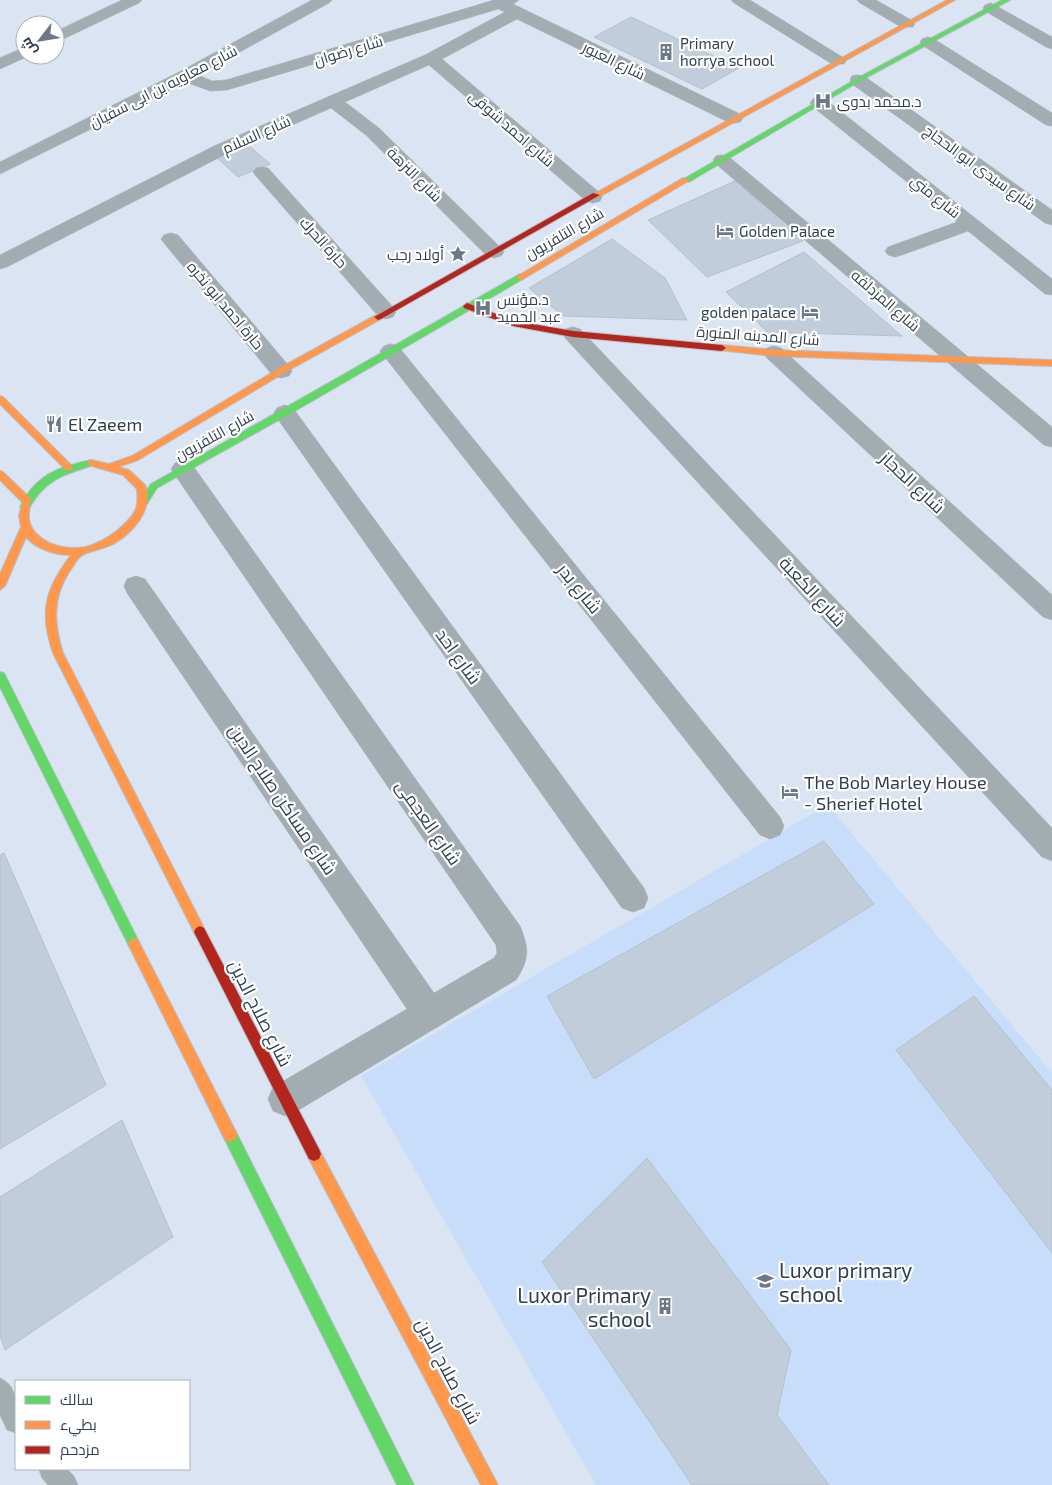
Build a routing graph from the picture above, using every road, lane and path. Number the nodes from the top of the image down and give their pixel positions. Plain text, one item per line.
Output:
1 (134, 0) edge
2 (324, 0) edge
3 (739, 0) edge
4 (865, 0) edge
5 (952, 0) edge
6 (1006, 0) edge
7 (505, 4) edge
8 (991, 8) junction
9 (907, 24) junction
10 (65, 33) edge
11 (928, 42) junction
12 (1052, 44) edge
13 (15, 57) edge
14 (431, 58) junction
15 (838, 61) junction
16 (0, 64) edge
17 (185, 76) junction
18 (858, 80) junction
19 (332, 100) junction
20 (820, 103) junction
21 (734, 118) junction
22 (1052, 121) edge
23 (722, 160) junction
24 (0, 169) edge
25 (262, 172) dead end
26 (593, 197) junction
27 (1052, 220) edge
28 (970, 224) junction
29 (172, 239) dead end
30 (895, 250) dead end
31 (494, 252) junction
32 (0, 263) edge
33 (1052, 289) edge
34 (467, 306) junction
35 (386, 312) junction
36 (573, 334) junction
37 (391, 351) junction
38 (774, 353) junction
39 (958, 361) junction
40 (1052, 363) edge
41 (281, 370) junction
42 (0, 399) edge
43 (285, 413) junction
44 (1052, 439) edge
45 (113, 465) junction
46 (69, 468) junction
47 (183, 469) junction
48 (0, 474) edge
49 (27, 501) junction
50 (144, 501) junction
51 (25, 528) junction
52 (79, 551) junction
53 (0, 586) edge
54 (136, 586) dead end
55 (1052, 610) edge
56 (0, 676) edge
57 (770, 826) dead end
58 (1052, 848) edge
59 (633, 898) dead end
60 (429, 1013) junction
61 (285, 1099) junction
62 (0, 1390) edge
63 (15, 1418) edge
64 (52, 1470) edge
65 (65, 1485) edge
66 (406, 1485) edge
67 (490, 1485) edge

1 - 10 street
2 - 17 street, شارع معاويه بن ابى سفيان
3 - 15 street
4 - 9 street
5 - 9 main road, شارع التلفزيون
6 - 8 main road, شارع التلفزيون
7 - 14 street, شارع السلام
7 - 17 street, شارع رضوان
7 - 21 street, شارع العبور
8 - 11 main road, شارع التلفزيون
8 - 12 street
9 - 15 main road, شارع التلفزيون
11 - 18 main road, شارع التلفزيون
11 - 22 street
13 - 16 street
14 - 19 street, شارع السلام
14 - 26 street, شارع احمد شوقى
15 - 21 main road, شارع التلفزيون
17 - 24 street, شارع معاويه بن ابى سفيان
18 - 20 main road, شارع التلفزيون
18 - 27 street, شارع سيدى ابو الحجاج
19 - 31 street, شارع النزهة
19 - 32 street, شارع السلام
20 - 23 main road, شارع التلفزيون
20 - 28 street, شارع مني
21 - 26 main road, شارع التلفزيون
23 - 34 main road, شارع التلفزيون
23 - 39 street, شارع المزدلفه
25 - 35 street, حارة الحرك
26 - 31 main road, شارع التلفزيون
28 - 30 street
28 - 33 street, شارع مني
29 - 41 street, حارة احمد ابو نخره
31 - 35 main road, شارع التلفزيون
34 - 36 main road, شارع المدينه المنورة
34 - 37 main road, شارع التلفزيون
35 - 41 main road, شارع التلفزيون
36 - 38 main road, شارع المدينه المنورة
36 - 58 street, شارع الكعبة
37 - 43 main road, شارع التلفزيون
37 - 57 street, شارع بدر
38 - 39 main road, شارع المدينه المنورة
38 - 55 street, شارع الحجاز
39 - 40 main road, شارع المدينه المنورة
39 - 44 street, شارع المزدلفه
41 - 45 main road, شارع التلفزيون
42 - 46 main road
43 - 47 main road, شارع التلفزيون
43 - 59 street, شارع احد
45 - 46 main road
45 - 50 main road
46 - 49 main road
47 - 50 main road, شارع التلفزيون
47 - 60 street, شارع العجمى
48 - 49 main road
49 - 51 main road
50 - 52 main road
51 - 52 main road
51 - 53 main road
52 - 61 main road, شارع صلاح الدين
54 - 60 street, شارع مساكن صلاح الدين
56 - 66 main road
60 - 61 street, شارع العجمى
61 - 67 main road, شارع صلاح الدين
62 - 63 lane
64 - 65 lane

